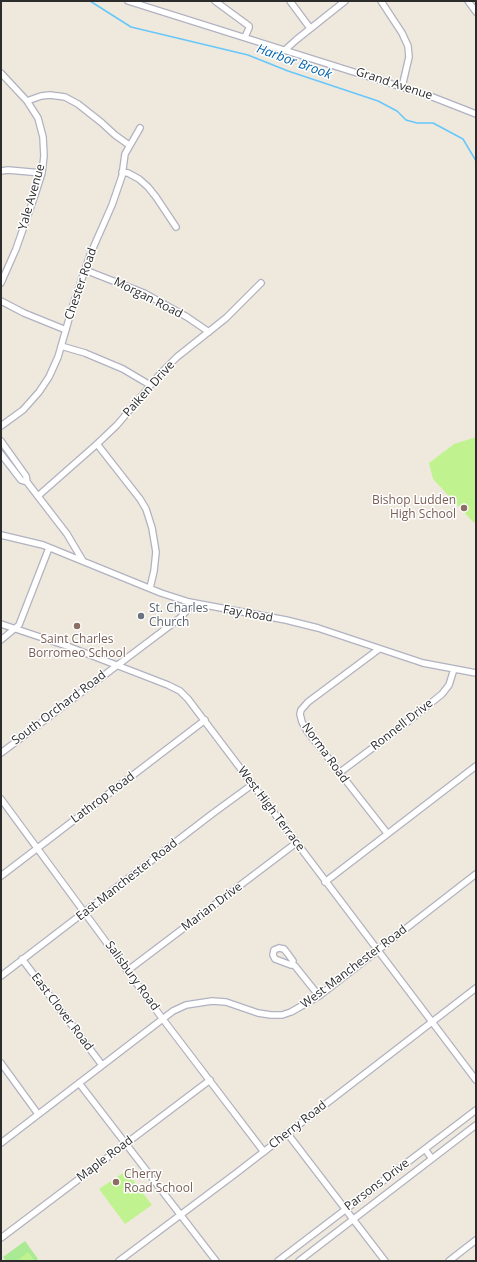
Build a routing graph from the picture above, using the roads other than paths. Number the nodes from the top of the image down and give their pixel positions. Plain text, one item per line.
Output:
1 (128, 1) edge
2 (215, 1) edge
3 (290, 1) edge
4 (344, 1) edge
5 (381, 1) edge
6 (468, 1) edge
7 (476, 12) edge
8 (310, 28) junction
9 (245, 37) junction
10 (286, 50) junction
11 (2, 75) edge
12 (402, 87) junction
13 (27, 102) junction
14 (476, 114) edge
15 (140, 128) dead end
16 (129, 145) junction
17 (1, 171) edge
18 (122, 172) junction
19 (42, 173) junction
20 (176, 227) dead end
21 (85, 270) junction
22 (1, 283) edge
23 (260, 283) dead end
24 (1, 300) edge
25 (66, 330) junction
26 (209, 332) junction
27 (61, 346) junction
28 (150, 385) junction
29 (1, 426) edge
30 (1, 441) edge
31 (97, 444) junction
32 (1, 454) edge
33 (27, 482) junction
34 (38, 496) junction
35 (1, 535) edge
36 (48, 548) junction
37 (84, 561) junction
38 (150, 588) junction
39 (189, 602) junction
40 (1, 624) edge
41 (16, 628) junction
42 (1, 640) edge
43 (379, 649) junction
44 (116, 665) junction
45 (454, 669) junction
46 (476, 673) edge
47 (205, 720) junction
48 (1, 753) edge
49 (476, 766) edge
50 (339, 773) junction
51 (253, 784) junction
52 (1, 799) edge
53 (387, 834) junction
54 (296, 843) junction
55 (37, 848) junction
56 (476, 874) edge
57 (1, 876) edge
58 (325, 882) junction
59 (84, 912) junction
60 (378, 950) junction
61 (22, 960) junction
62 (292, 964) dead end
63 (127, 971) junction
64 (1, 976) edge
65 (476, 988) edge
66 (319, 996) junction
67 (162, 1018) junction
68 (432, 1022) junction
69 (1, 1063) edge
70 (102, 1065) junction
71 (210, 1080) junction
72 (476, 1080) edge
73 (79, 1083) junction
74 (476, 1110) edge
75 (38, 1114) junction
76 (476, 1125) edge
77 (287, 1133) junction
78 (1, 1143) edge
79 (125, 1144) junction
80 (425, 1149) junction
81 (264, 1152) junction
82 (432, 1158) junction
83 (346, 1209) junction
84 (180, 1214) junction
85 (354, 1219) junction
86 (1, 1238) edge
87 (476, 1240) edge
88 (119, 1261) edge
89 (216, 1261) edge
90 (278, 1261) edge
91 (299, 1261) edge
92 (385, 1261) edge
93 (449, 1261) edge

1 - 9 street, Grand Avenue
2 - 9 street
3 - 8 street
4 - 8 street
5 - 12 street
6 - 7 street
8 - 10 street
9 - 10 street, Grand Avenue
10 - 12 street, Grand Avenue
11 - 13 street, Yale Avenue
12 - 14 street, Grand Avenue
13 - 16 street
13 - 19 street, Yale Avenue
15 - 16 street, Chester Road
16 - 18 street, Chester Road
17 - 19 street
18 - 20 street
18 - 21 street, Chester Road
19 - 22 street, Yale Avenue
21 - 25 street, Chester Road
21 - 26 street, Morgan Road
23 - 26 street, Paiken Drive
24 - 25 street
25 - 27 street, Chester Road
26 - 28 street, Paiken Drive
27 - 28 street
27 - 29 street, Chester Road
28 - 31 street, Paiken Drive
30 - 33 street
31 - 34 street, Paiken Drive
31 - 38 street
32 - 33 street
33 - 34 street
34 - 37 street
35 - 36 street, Fay Road
36 - 37 street, Fay Road
36 - 41 street
37 - 38 street, Fay Road
38 - 39 street, Fay Road
39 - 43 street, Fay Road
39 - 44 street, South Orchard Road
40 - 41 street, West High Terrace
41 - 42 street
41 - 44 street, West High Terrace
43 - 45 street, Fay Road
43 - 50 street, Norma Road
44 - 47 street, West High Terrace
44 - 48 street, South Orchard Road
45 - 46 street, Fay Road
45 - 50 street, Ronnell Drive
47 - 51 street, West High Terrace
47 - 55 street, Lathrop Road
49 - 53 street
50 - 53 street, Norma Road
51 - 54 street, West High Terrace
51 - 59 street, East Manchester Road
52 - 55 street, Salisbury Road
53 - 58 street
54 - 58 street, West High Terrace
54 - 63 street, Marian Drive
55 - 57 street, Lathrop Road
55 - 59 street, Salisbury Road
56 - 60 street, West Manchester Road
58 - 60 street, West High Terrace
59 - 61 street, East Manchester Road
59 - 63 street, Salisbury Road
60 - 66 street, West Manchester Road
60 - 68 street, West High Terrace
61 - 64 street, East Manchester Road
61 - 70 street, East Clover Road
62 - 66 street
63 - 67 street, Salisbury Road
65 - 68 street, Cherry Road
66 - 67 street, West Manchester Road
67 - 70 street, West Manchester Road
67 - 71 street, Salisbury Road
68 - 72 street, West High Terrace
68 - 77 street, Cherry Road
69 - 75 street
70 - 73 street, West Manchester Road
71 - 79 street, Maple Road
71 - 81 street, Salisbury Road
73 - 75 street, West Manchester Road
73 - 79 street
74 - 80 street, Parsons Drive
75 - 78 street, West Manchester Road
76 - 82 street, Parsons Drive
77 - 81 street, Cherry Road
77 - 83 street
79 - 84 street
79 - 86 street, Maple Road
80 - 82 street
80 - 83 street, Parsons Drive
81 - 84 street, Cherry Road
82 - 85 street, Parsons Drive
83 - 85 street
83 - 90 street, Parsons Drive
84 - 88 street, Cherry Road
84 - 89 street
85 - 91 street, Parsons Drive
85 - 92 street
87 - 93 street

